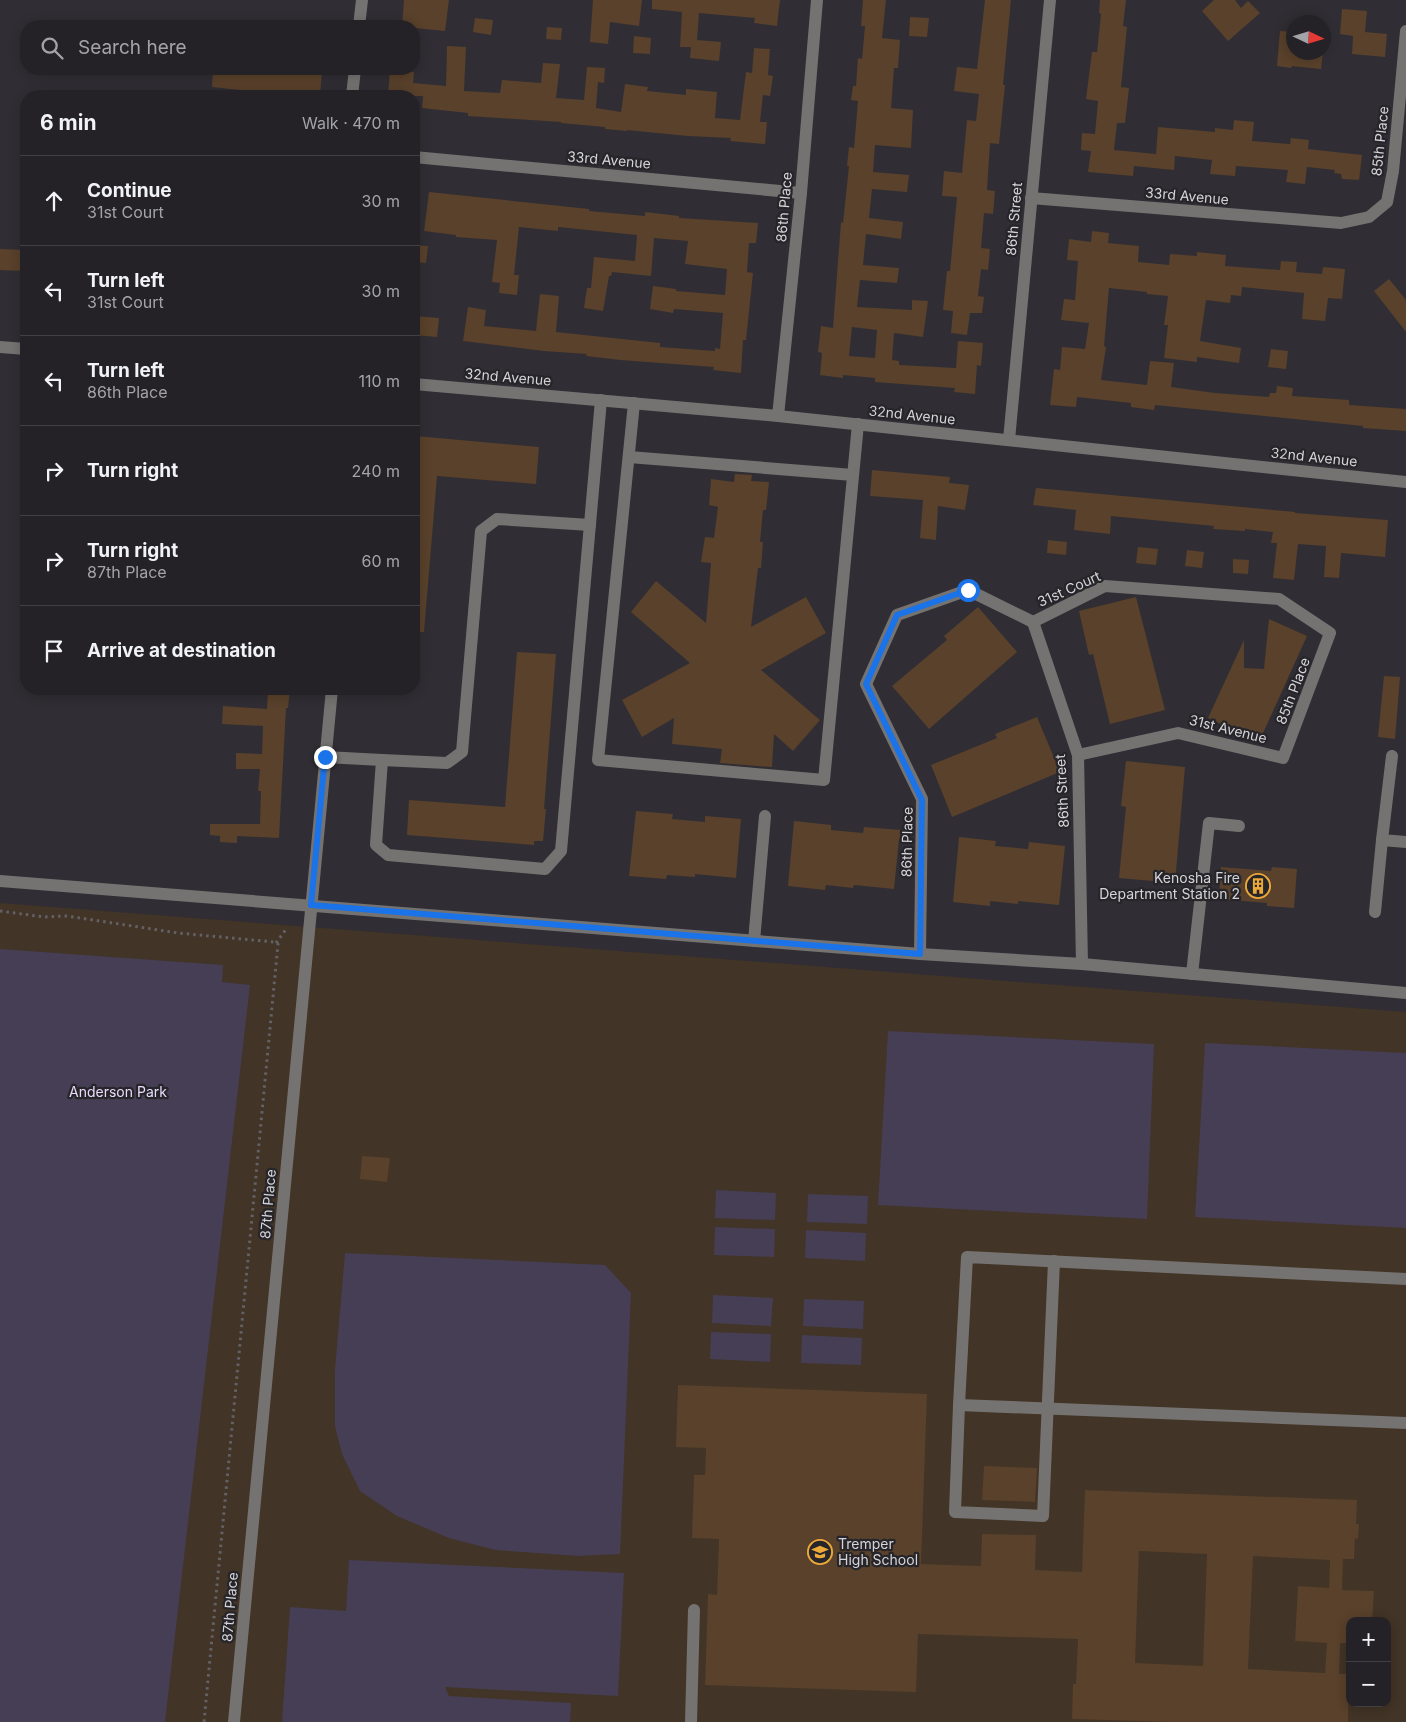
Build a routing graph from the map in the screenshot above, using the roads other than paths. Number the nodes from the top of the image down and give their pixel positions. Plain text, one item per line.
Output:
1 (362, 0) edge
2 (817, 0) edge
3 (1050, 0) edge
4 (360, 20) edge
5 (1406, 31) edge
6 (354, 75) edge
7 (353, 90) edge
8 (420, 158) edge
9 (800, 193) junction
10 (1031, 198) junction
11 (1341, 223) joint
12 (0, 347) edge
13 (20, 349) edge
14 (420, 385) edge
15 (601, 400) junction
16 (634, 403) junction
17 (778, 416) junction
18 (858, 424) junction
19 (1009, 440) junction
20 (629, 457) junction
21 (853, 475) junction
22 (1406, 482) edge
23 (590, 525) junction
24 (1033, 622) junction
25 (1330, 633) joint
26 (866, 684) joint
27 (331, 695) edge
28 (1078, 756) junction
29 (1392, 756) dead end
30 (325, 757) junction
31 (1283, 758) joint
32 (382, 760) junction
33 (764, 816) dead end
34 (1240, 826) dead end
35 (1382, 840) junction
36 (1406, 842) edge
37 (0, 881) edge
38 (311, 905) junction
39 (1375, 912) dead end
40 (754, 940) junction
41 (920, 954) junction
42 (1082, 964) junction
43 (1192, 974) junction
44 (1406, 993) edge
45 (1054, 1261) junction
46 (1406, 1279) edge
47 (960, 1405) junction
48 (1048, 1409) junction
49 (1406, 1423) edge
50 (694, 1610) dead end
51 (234, 1722) edge
52 (691, 1722) edge

1 - 4 street
2 - 9 street, 86th Place
3 - 10 street, 86th Street
5 - 11 street, 85th Place
6 - 7 street
8 - 9 street, 33rd Avenue
9 - 17 street, 86th Place
10 - 11 street, 33rd Avenue
10 - 19 street, 86th Street
12 - 13 street
14 - 15 street, 32nd Avenue
15 - 16 street, 32nd Avenue
15 - 23 street
16 - 17 street, 32nd Avenue
16 - 20 street
17 - 18 street, 32nd Avenue
18 - 19 street, 32nd Avenue
18 - 21 street
19 - 22 street, 32nd Avenue
20 - 21 street
20 - 21 street
23 - 32 street
23 - 32 street
24 - 25 street, 31st Court
24 - 26 street, 31st Court
24 - 28 street, 86th Street
25 - 31 street, 85th Place
26 - 41 street, 86th Place
27 - 30 street, 87th Place
28 - 31 street, 31st Avenue
28 - 42 street, 86th Street
29 - 35 street
30 - 32 street
30 - 38 street, 87th Place
33 - 40 street
34 - 43 street
35 - 36 street
35 - 39 street
37 - 38 street
38 - 40 street
38 - 51 street, 87th Place
40 - 41 street
41 - 42 street
42 - 43 street
43 - 44 street
45 - 46 street
45 - 47 street
45 - 48 street
47 - 48 street
47 - 48 street
48 - 49 street
50 - 52 street

